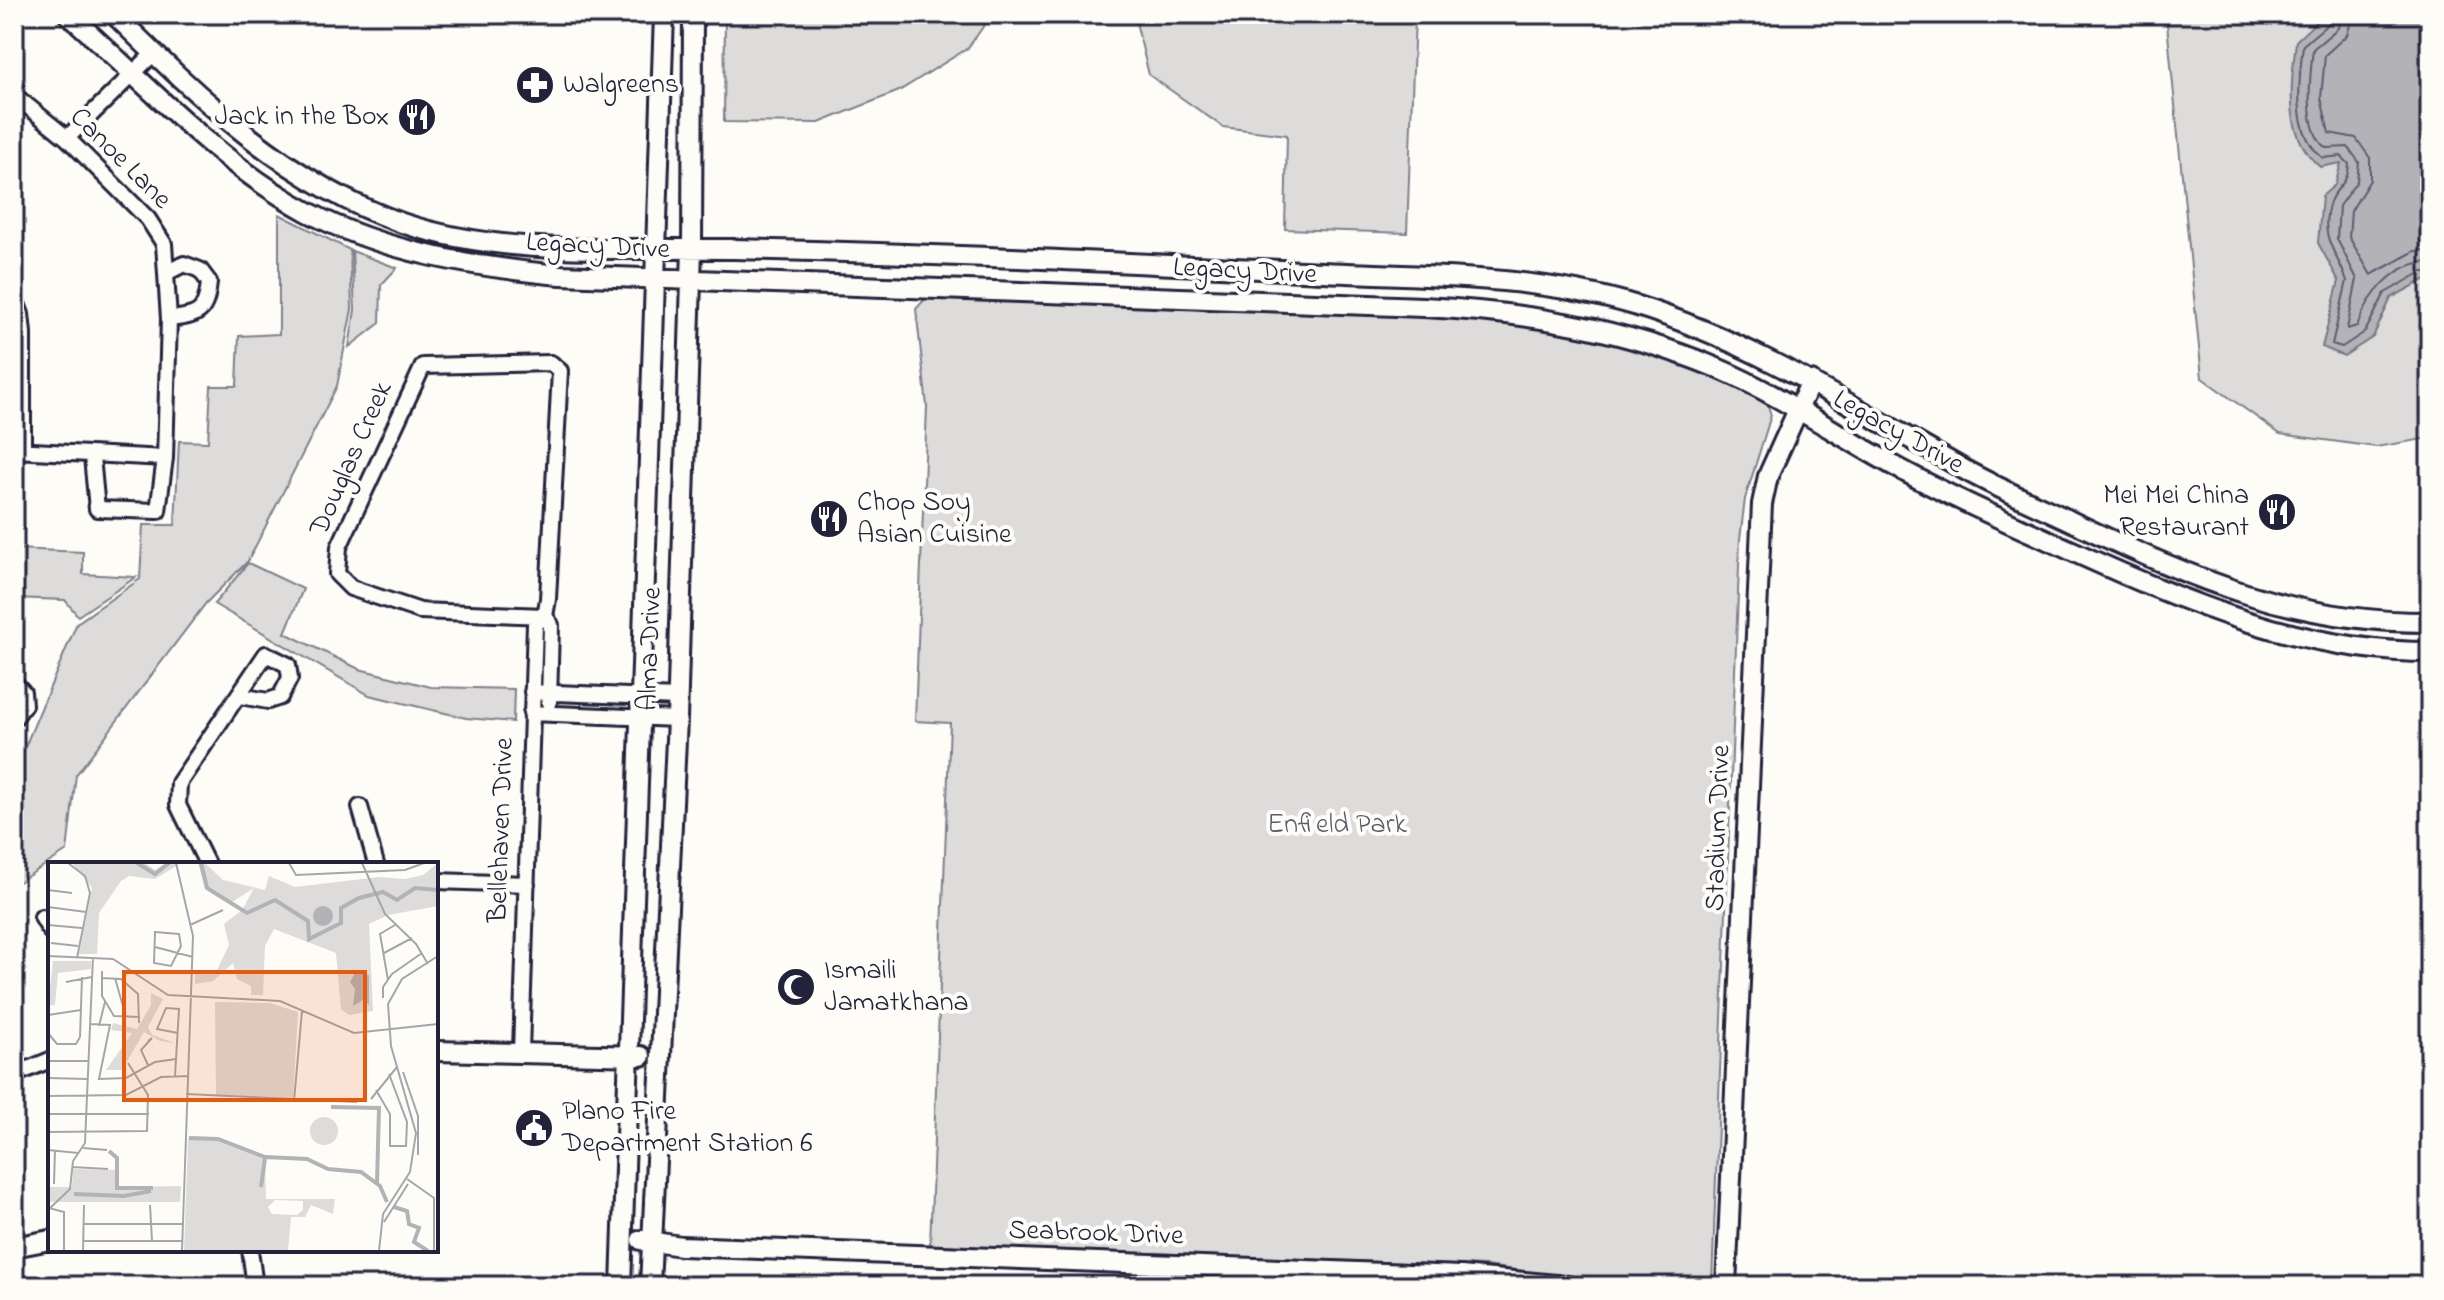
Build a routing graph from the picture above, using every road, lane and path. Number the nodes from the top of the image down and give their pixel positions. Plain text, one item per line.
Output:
1 (68, 14) edge
2 (114, 14) edge
3 (664, 17) edge
4 (693, 17) edge
5 (154, 53) junction
6 (130, 73) junction
7 (14, 95) edge
8 (67, 138) junction
9 (399, 222) junction
10 (389, 244) junction
11 (657, 248) junction
12 (692, 249) junction
13 (912, 255) junction
14 (1130, 263) junction
15 (166, 273) junction
16 (655, 280) junction
17 (690, 280) junction
18 (911, 287) junction
19 (1131, 295) junction
20 (14, 296) edge
21 (169, 319) junction
22 (423, 366) joint
23 (1811, 381) junction
24 (1797, 409) junction
25 (18, 450) edge
26 (92, 457) junction
27 (165, 458) junction
28 (682, 533) junction
29 (648, 536) junction
30 (2146, 557) junction
31 (2132, 578) junction
32 (545, 616) junction
33 (2350, 619) junction
34 (2430, 622) edge
35 (2344, 646) junction
36 (2430, 652) edge
37 (14, 682) edge
38 (532, 692) junction
39 (549, 693) junction
40 (240, 696) dead end
41 (643, 697) junction
42 (677, 698) junction
43 (531, 713) junction
44 (549, 713) junction
45 (642, 717) junction
46 (14, 719) edge
47 (677, 719) junction
48 (360, 807) dead end
49 (206, 862) edge
50 (375, 862) edge
51 (438, 881) edge
52 (527, 884) junction
53 (42, 917) dead end
54 (48, 928) edge
55 (438, 1051) edge
56 (521, 1051) junction
57 (631, 1055) junction
58 (659, 1057) junction
59 (48, 1061) edge
60 (14, 1075) edge
61 (623, 1236) junction
62 (48, 1240) edge
63 (651, 1242) junction
64 (14, 1247) edge
65 (250, 1252) edge
66 (255, 1286) edge
67 (621, 1286) edge
68 (650, 1286) edge
69 (1567, 1286) edge
70 (1726, 1286) edge

1 - 6 main road, Legacy Drive
2 - 5 main road, Legacy Drive
3 - 4 main road
3 - 11 main road, Alma Drive
4 - 12 main road, Alma Drive
5 - 6 street
5 - 9 main road, Legacy Drive
6 - 8 street
6 - 10 main road, Legacy Drive
7 - 8 street, Canoe Lane
8 - 15 street, Canoe Lane
9 - 10 main road
9 - 11 main road, Legacy Drive
10 - 16 main road, Legacy Drive
11 - 12 main road, Legacy Drive
11 - 16 main road, Alma Drive
12 - 13 main road, Legacy Drive
12 - 17 main road, Alma Drive
13 - 14 main road, Legacy Drive
13 - 18 main road
14 - 19 main road
14 - 23 main road, Legacy Drive
15 - 21 street, Canoe Lane
15 - 21 street
16 - 17 main road, Legacy Drive
16 - 29 main road, Alma Drive
17 - 18 main road, Legacy Drive
17 - 28 main road, Alma Drive
18 - 19 main road, Legacy Drive
19 - 24 main road, Legacy Drive
20 - 25 street
21 - 27 street, Canoe Lane
22 - 32 street, Bellehaven Drive
22 - 32 street, Douglas Creek
23 - 24 main road, Stadium Drive
23 - 30 main road, Legacy Drive
24 - 31 main road, Legacy Drive
24 - 70 main road, Stadium Drive
25 - 26 street
26 - 27 street
26 - 27 street, Canoe Lane
28 - 29 main road
28 - 42 main road, Alma Drive
29 - 41 main road, Alma Drive
30 - 31 main road
30 - 33 main road, Legacy Drive
31 - 35 main road, Legacy Drive
32 - 38 street, Bellehaven Drive
32 - 39 street, Bellehaven Drive
33 - 34 main road, Legacy Drive
33 - 35 main road
35 - 36 main road, Legacy Drive
37 - 46 street
38 - 39 street
38 - 43 street, Bellehaven Drive
39 - 41 street
39 - 44 street, Bellehaven Drive
40 - 49 street
41 - 42 street
41 - 45 main road, Alma Drive
42 - 47 main road, Alma Drive
43 - 44 street
43 - 52 street, Bellehaven Drive
44 - 45 street
45 - 47 street
45 - 57 main road, Alma Drive
47 - 58 main road, Alma Drive
48 - 50 street
51 - 52 street
52 - 56 street, Bellehaven Drive
53 - 54 street
55 - 56 main road
56 - 57 main road
57 - 58 main road
57 - 61 main road, Alma Drive
58 - 63 main road, Alma Drive
59 - 60 street
61 - 63 main road, Seabrook Drive
61 - 67 main road, Alma Drive
62 - 64 main road
63 - 68 main road, Alma Drive
63 - 69 main road, Seabrook Drive
65 - 66 street

